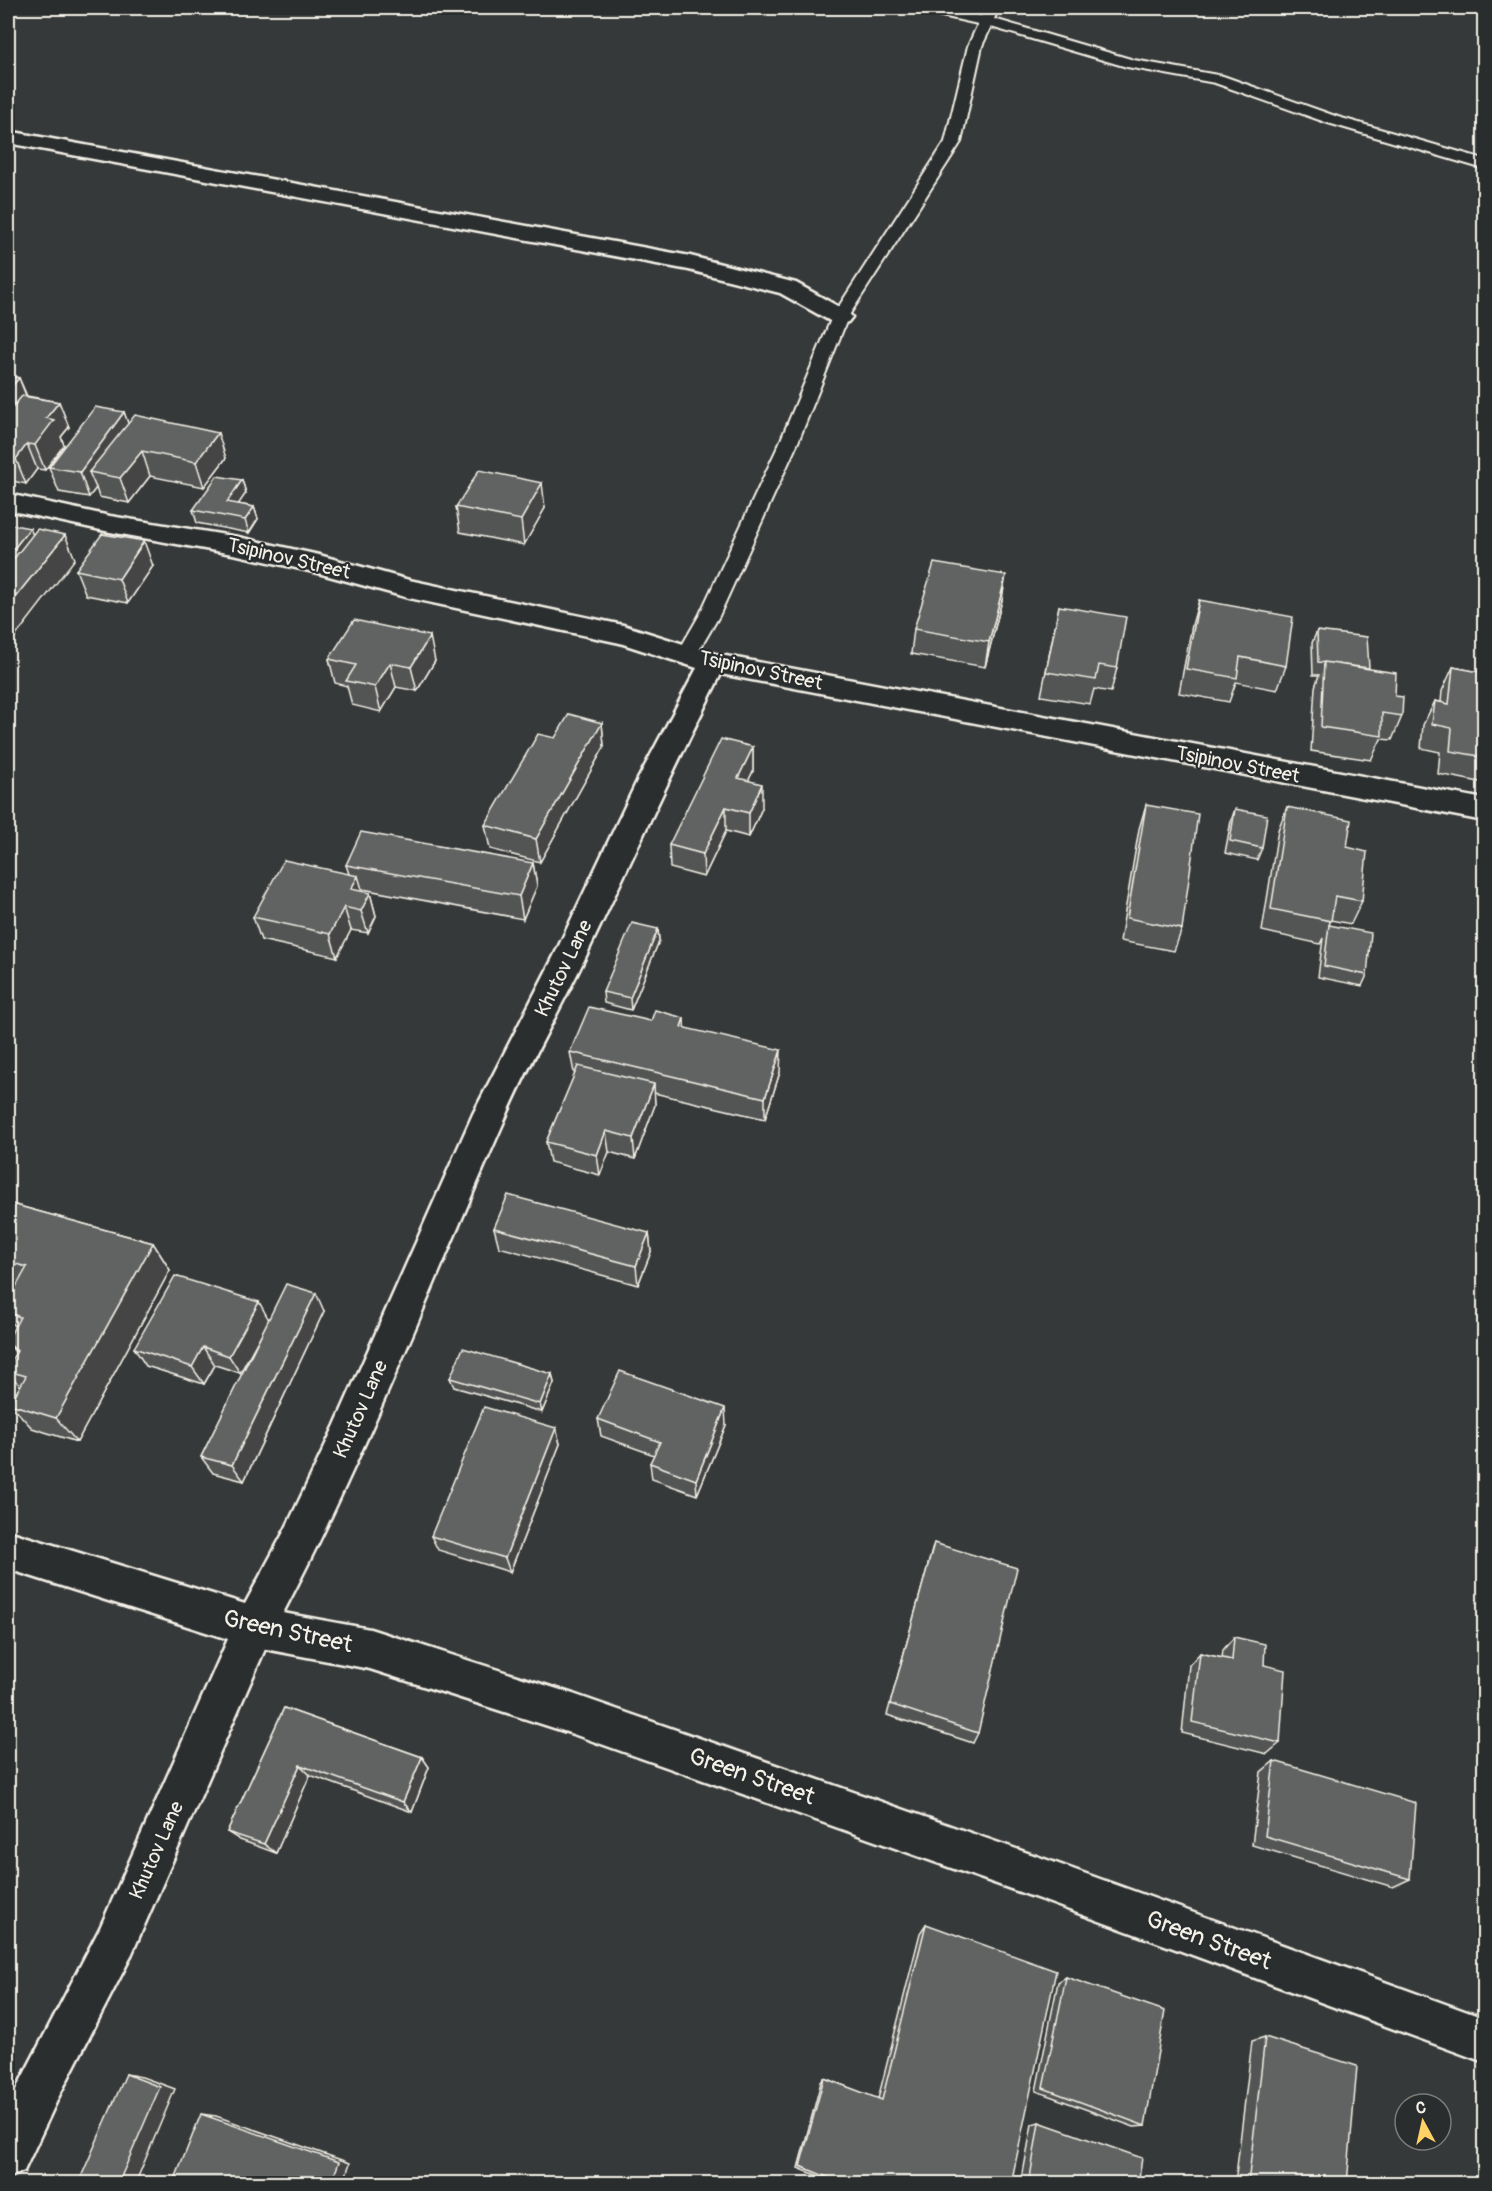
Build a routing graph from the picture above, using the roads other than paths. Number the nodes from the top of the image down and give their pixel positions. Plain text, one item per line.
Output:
1 (924, 8) edge
2 (989, 14) edge
3 (8, 137) edge
4 (1485, 164) edge
5 (840, 317) junction
6 (8, 502) edge
7 (700, 659) junction
8 (1485, 810) edge
9 (8, 1550) edge
10 (254, 1628) junction
11 (1485, 2040) edge
12 (8, 2155) edge

1 - 2 lane
2 - 4 lane
2 - 5 lane
3 - 5 street
5 - 7 lane
6 - 7 street, Tsipinov Street
7 - 8 street, Tsipinov Street
7 - 10 street, Khutov Lane
9 - 10 street, Green Street
10 - 11 street, Green Street
10 - 12 street, Khutov Lane

